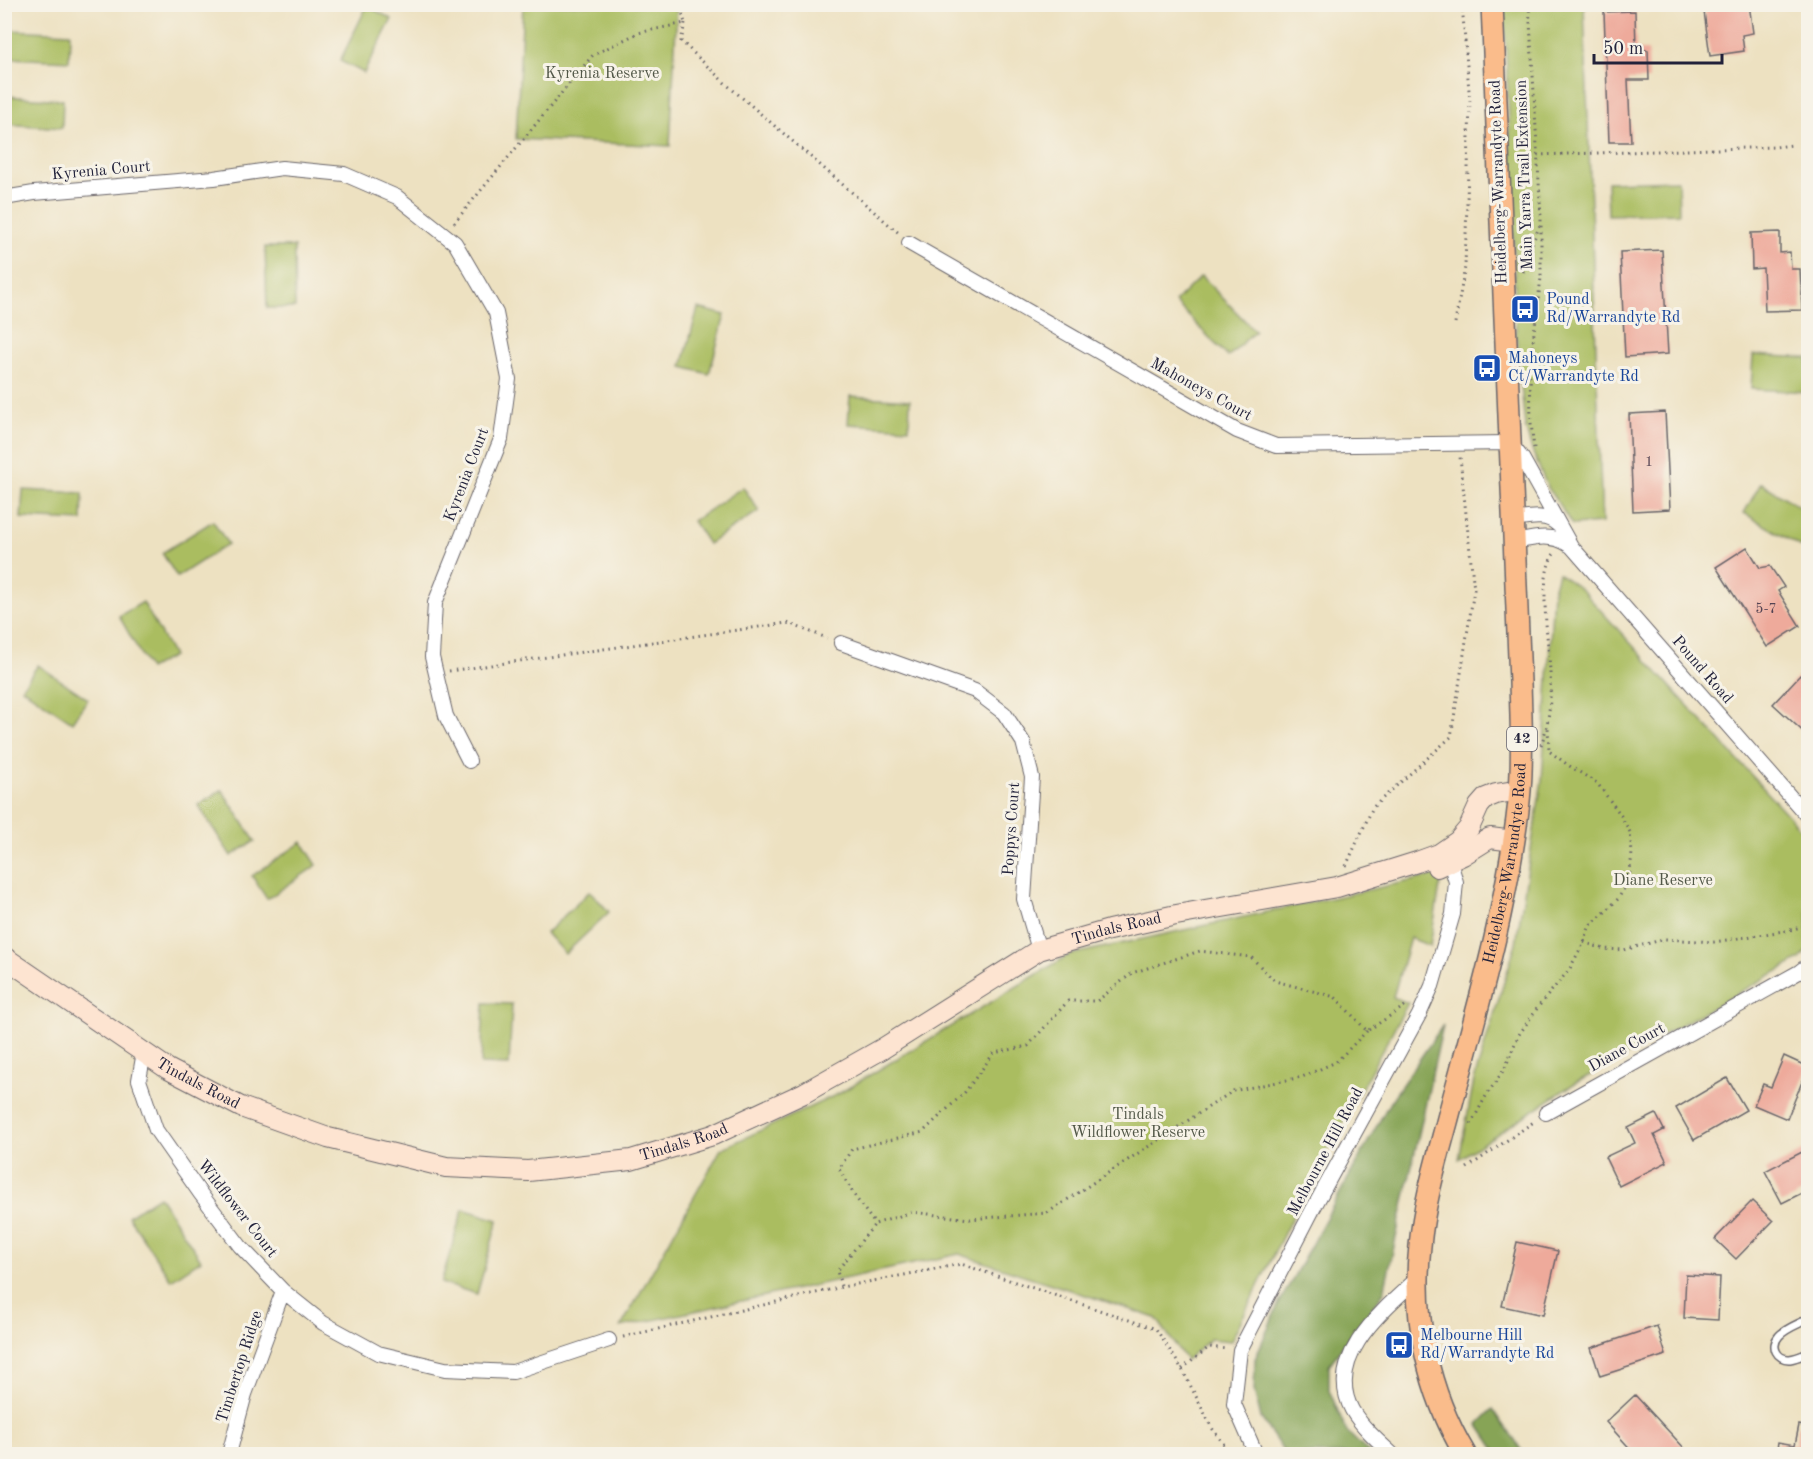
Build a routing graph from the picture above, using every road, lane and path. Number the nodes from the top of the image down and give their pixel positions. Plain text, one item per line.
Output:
1 (680, 4) edge
2 (1462, 4) edge
3 (1492, 4) edge
4 (1529, 4) edge
5 (685, 23) junction
6 (1775, 147) dead end
7 (1538, 155) junction
8 (4, 198) edge
9 (1541, 223) junction
10 (446, 234) junction
11 (909, 243) joint
12 (1523, 281) dead end
13 (1455, 323) dead end
14 (1510, 443) junction
15 (1458, 445) junction
16 (1534, 450) dead end
17 (1514, 520) junction
18 (1559, 528) junction
19 (1515, 542) junction
20 (1571, 546) junction
21 (841, 643) joint
22 (436, 673) junction
23 (1548, 722) junction
24 (1537, 752) dead end
25 (469, 761) dead end
26 (1520, 790) junction
27 (1809, 816) edge
28 (1514, 841) junction
29 (1447, 856) junction
30 (1337, 887) junction
31 (1809, 924) edge
32 (1584, 942) junction
33 (1039, 950) junction
34 (4, 957) edge
35 (1809, 965) edge
36 (1424, 1004) junction
37 (1367, 1031) junction
38 (144, 1052) junction
39 (1546, 1113) joint
40 (1471, 1124) dead end
41 (1467, 1168) dead end
42 (875, 1224) junction
43 (1417, 1280) junction
44 (842, 1287) junction
45 (283, 1291) junction
46 (1809, 1319) edge
47 (609, 1340) joint
48 (1240, 1350) junction
49 (1809, 1353) edge
50 (1182, 1369) junction
51 (229, 1455) edge
52 (1231, 1455) edge
53 (1256, 1455) edge
54 (1392, 1455) edge
55 (1465, 1455) edge

1 - 5 path
2 - 13 path
3 - 14 main road, Heidelberg-Warrandyte Road / 42
4 - 7 path, Main Yarra Trail Extension
5 - 10 path
5 - 11 path
6 - 7 path
7 - 9 path, Main Yarra Trail Extension
8 - 10 street, Kyrenia Court
9 - 12 path
9 - 16 path, Main Yarra Trail Extension
10 - 22 street, Kyrenia Court
11 - 15 street, Mahoneys Court
14 - 15 street, Mahoneys Court
14 - 17 main road, Heidelberg-Warrandyte Road / 42
14 - 18 street, Pound Road
15 - 30 path
17 - 18 street
17 - 19 main road, Heidelberg-Warrandyte Road / 42
18 - 20 street, Pound Road
19 - 20 street
19 - 26 main road, Heidelberg-Warrandyte Road / 42
20 - 23 path
20 - 27 street, Pound Road
21 - 22 path
21 - 33 street, Poppys Court
22 - 25 street, Kyrenia Court
23 - 24 path
23 - 32 path
26 - 28 main road, Heidelberg-Warrandyte Road / 42
26 - 29 main road, Tindals Road
28 - 29 main road, Tindals Road
28 - 43 main road, Heidelberg-Warrandyte Road / 42
29 - 30 main road, Tindals Road
29 - 36 street, Melbourne Hill Road
30 - 33 main road, Tindals Road
31 - 32 path
32 - 40 path
33 - 38 main road, Tindals Road
34 - 38 main road, Tindals Road
35 - 39 street, Diane Court
36 - 37 path
36 - 48 street, Melbourne Hill Road
37 - 42 path
37 - 42 path
38 - 45 street, Wildflower Court
39 - 41 path
42 - 44 path
43 - 54 street
43 - 55 main road, Heidelberg-Warrandyte Road / 42
44 - 47 path
44 - 50 path
45 - 47 street, Wildflower Court
45 - 51 street, Timbertop Ridge
46 - 49 lane
48 - 50 path
48 - 53 street, Melbourne Hill Road
50 - 52 path

